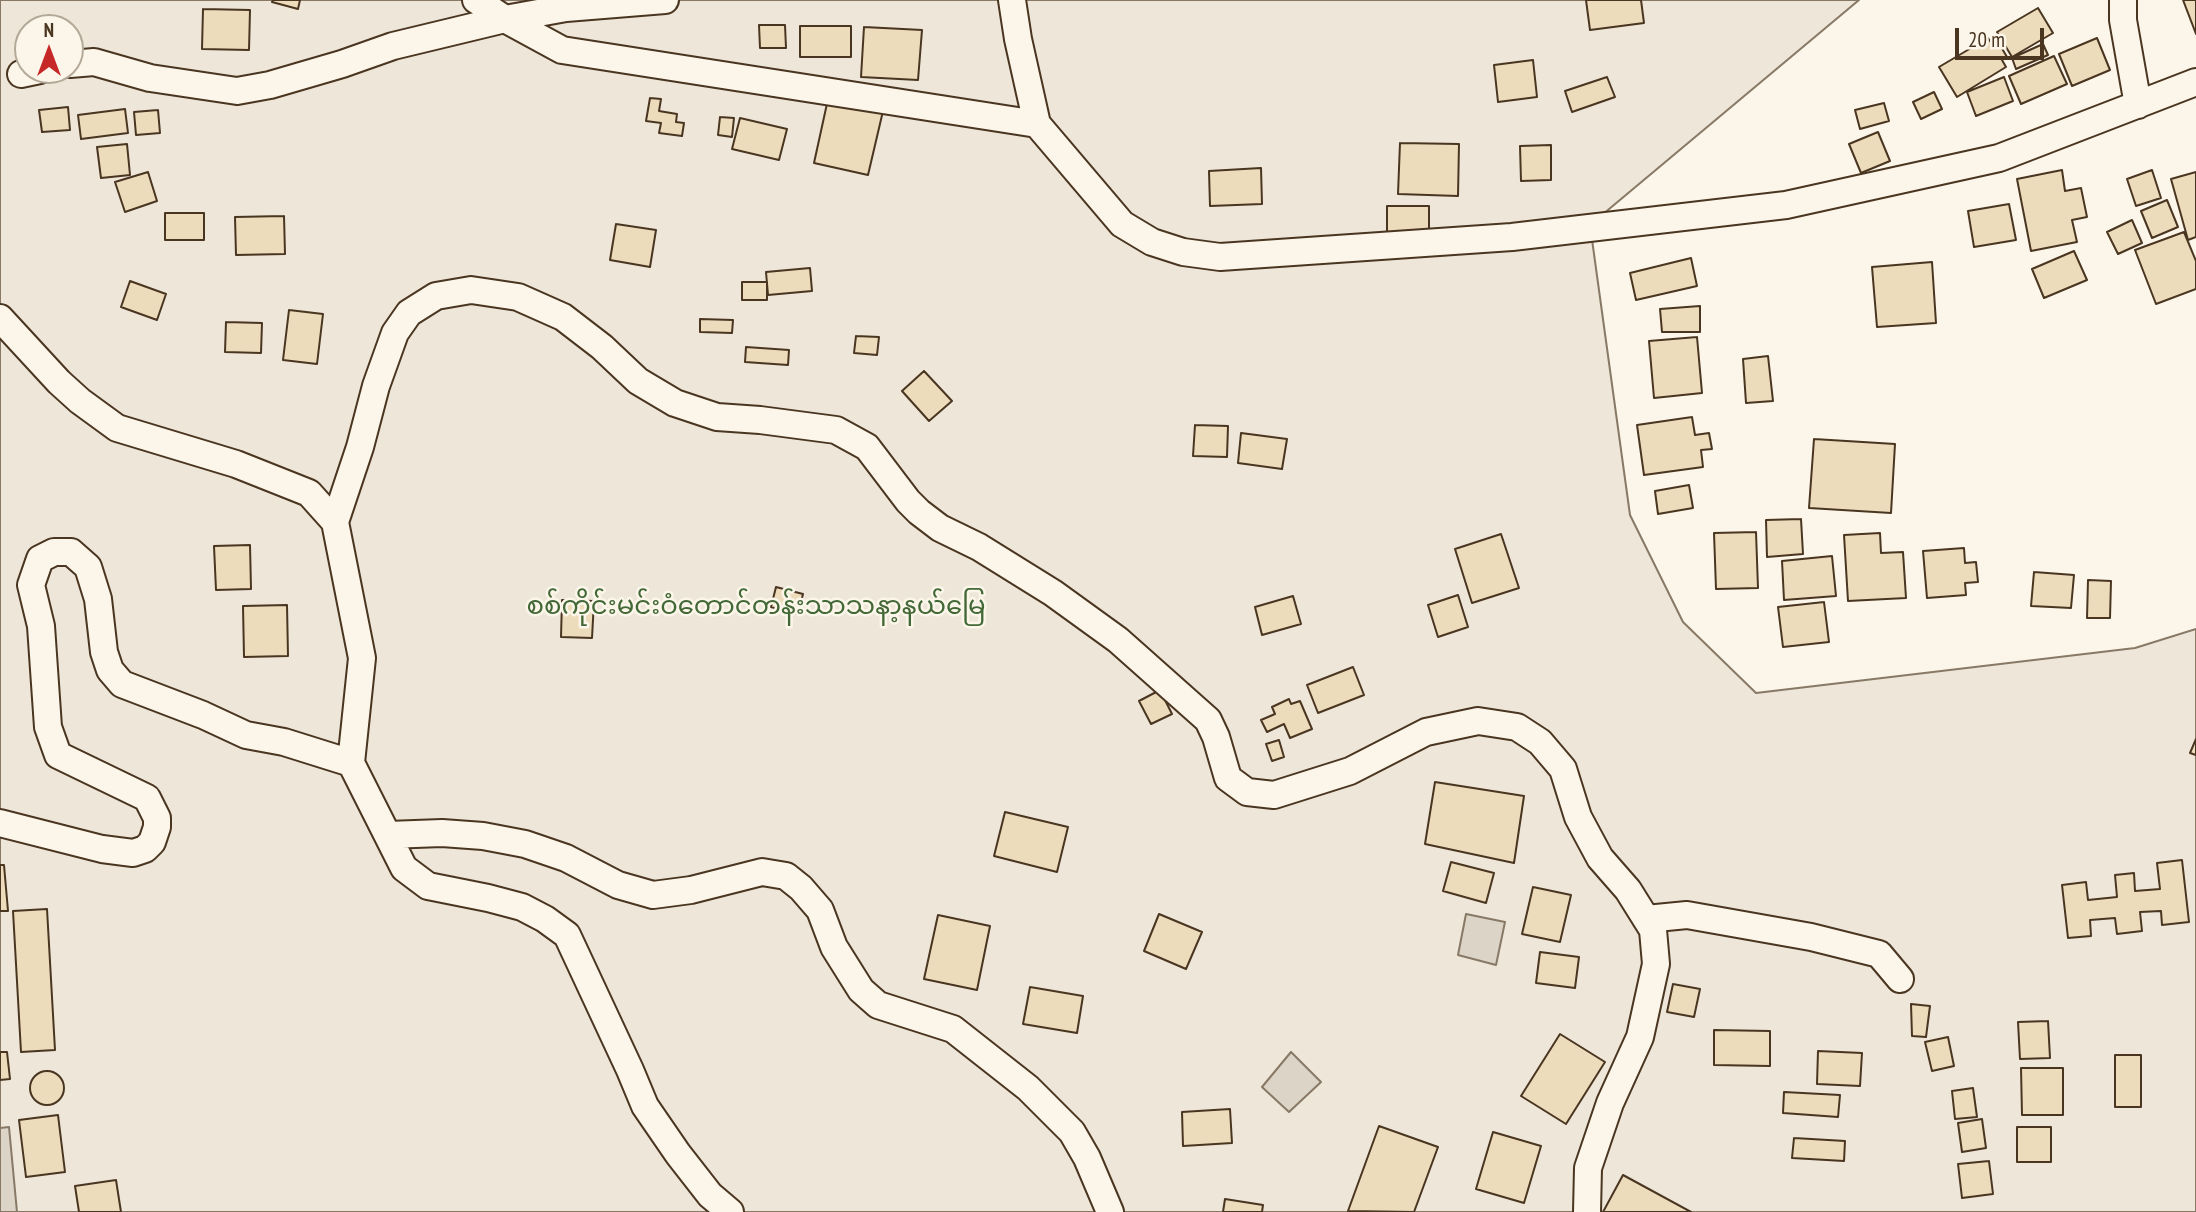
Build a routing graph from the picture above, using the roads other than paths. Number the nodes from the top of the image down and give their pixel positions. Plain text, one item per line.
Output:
1 (476, 0) edge
2 (665, 0) edge
3 (1012, 0) edge
4 (2123, 0) edge
5 (505, 19) junction
6 (84, 63) edge
7 (2196, 82) edge
8 (2138, 105) junction
9 (1037, 124) junction
10 (0, 318) edge
11 (335, 522) junction
12 (351, 763) junction
13 (0, 823) edge
14 (388, 835) junction
15 (1646, 919) junction
16 (1900, 979) dead end
17 (730, 1212) edge
18 (1110, 1212) edge
19 (1587, 1212) edge

1 - 5 street
2 - 5 street
3 - 9 street
4 - 8 street
5 - 6 street
5 - 9 street
7 - 8 street
8 - 9 street
10 - 11 street
11 - 12 street
11 - 15 street
12 - 13 street
12 - 14 street
14 - 17 street
14 - 18 street
15 - 16 street
15 - 19 street

